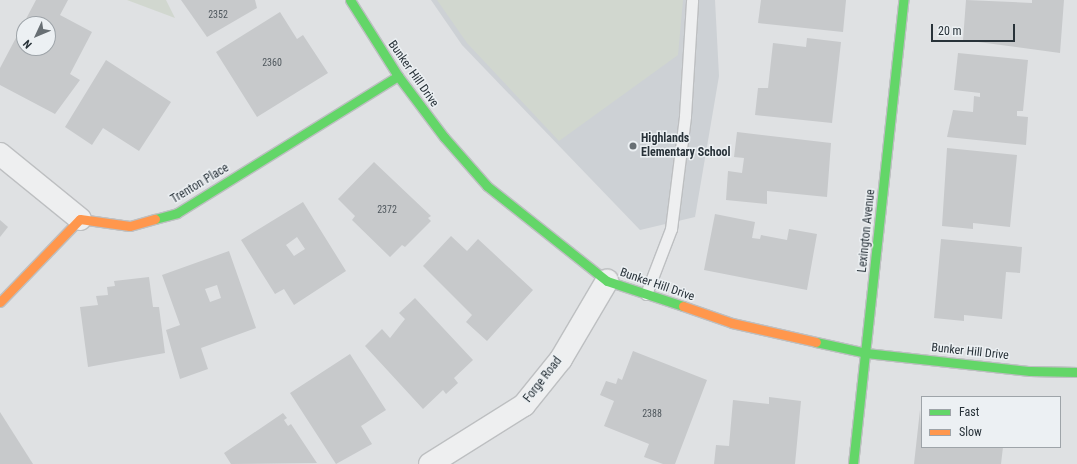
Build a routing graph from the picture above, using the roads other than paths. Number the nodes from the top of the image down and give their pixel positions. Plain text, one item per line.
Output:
1 (350, 0) edge
2 (692, 0) edge
3 (903, 0) edge
4 (398, 76) junction
5 (0, 154) edge
6 (80, 219) junction
7 (607, 281) junction
8 (646, 294) junction
9 (0, 302) edge
10 (866, 353) junction
11 (1077, 372) edge
12 (430, 464) edge
13 (853, 464) edge

1 - 4 street, Bunker Hill Drive
2 - 8 lane
3 - 10 street, Lexington Avenue
4 - 6 street, Trenton Place
4 - 7 street, Bunker Hill Drive
5 - 6 street
6 - 9 street
7 - 8 street, Bunker Hill Drive
7 - 12 street, Forge Road
8 - 10 street, Bunker Hill Drive
10 - 11 street, Bunker Hill Drive
10 - 13 street, Lexington Avenue

